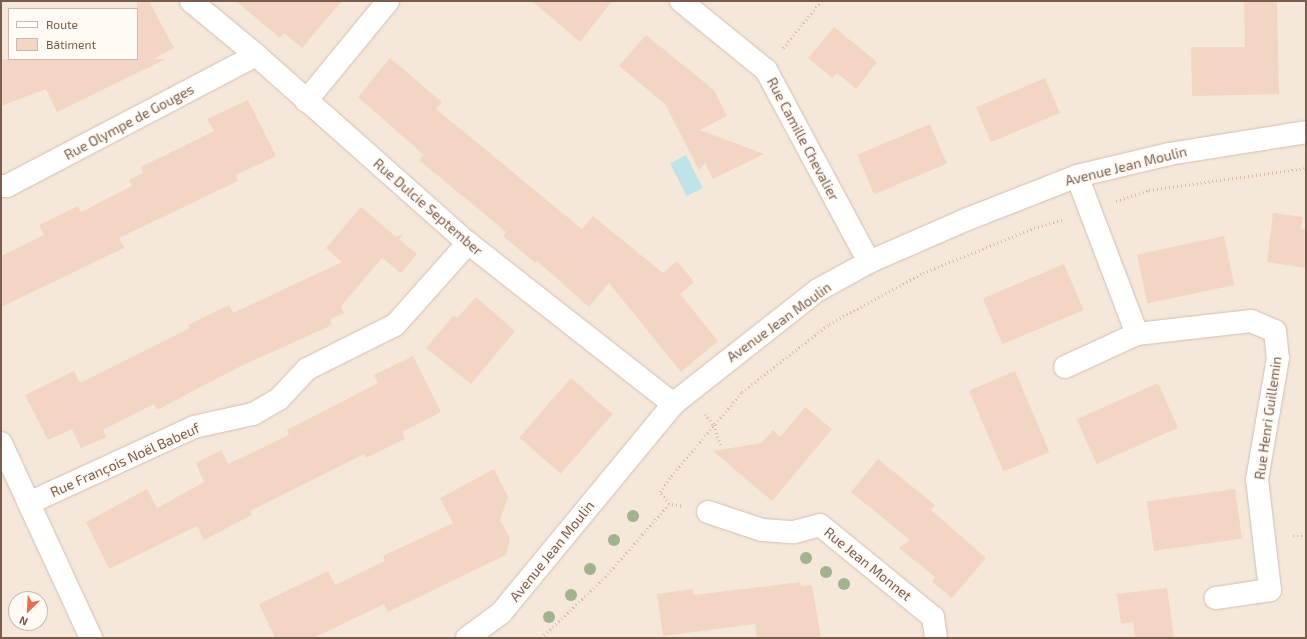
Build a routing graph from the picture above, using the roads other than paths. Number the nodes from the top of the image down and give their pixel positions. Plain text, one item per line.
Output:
1 (191, 1) edge
2 (388, 1) edge
3 (681, 1) edge
4 (256, 55) junction
5 (306, 101) junction
6 (1306, 132) edge
7 (1077, 176) junction
8 (1, 186) edge
9 (468, 243) junction
10 (869, 262) junction
11 (1137, 334) junction
12 (1065, 367) dead end
13 (680, 398) junction
14 (1, 443) edge
15 (29, 503) junction
16 (708, 512) road end
17 (1216, 598) dead end
18 (91, 638) edge
19 (467, 638) edge
20 (936, 638) edge

1 - 4 street, Rue Dulcie September
2 - 5 street
3 - 10 street, Rue Camille Chevalier
4 - 5 street, Rue Dulcie September
4 - 8 street, Rue Olympe de Gouges
5 - 9 street, Rue Dulcie September
6 - 7 street, Avenue Jean Moulin
7 - 10 street, Avenue Jean Moulin
7 - 11 street
9 - 13 street, Rue Dulcie September
9 - 15 street, Rue François Noël Babeuf
10 - 13 street, Avenue Jean Moulin
11 - 12 street, Rue Henri Guillemin
11 - 17 street, Rue Henri Guillemin
13 - 19 street, Avenue Jean Moulin
14 - 15 street
15 - 18 street
16 - 20 street, Rue Jean Monnet

